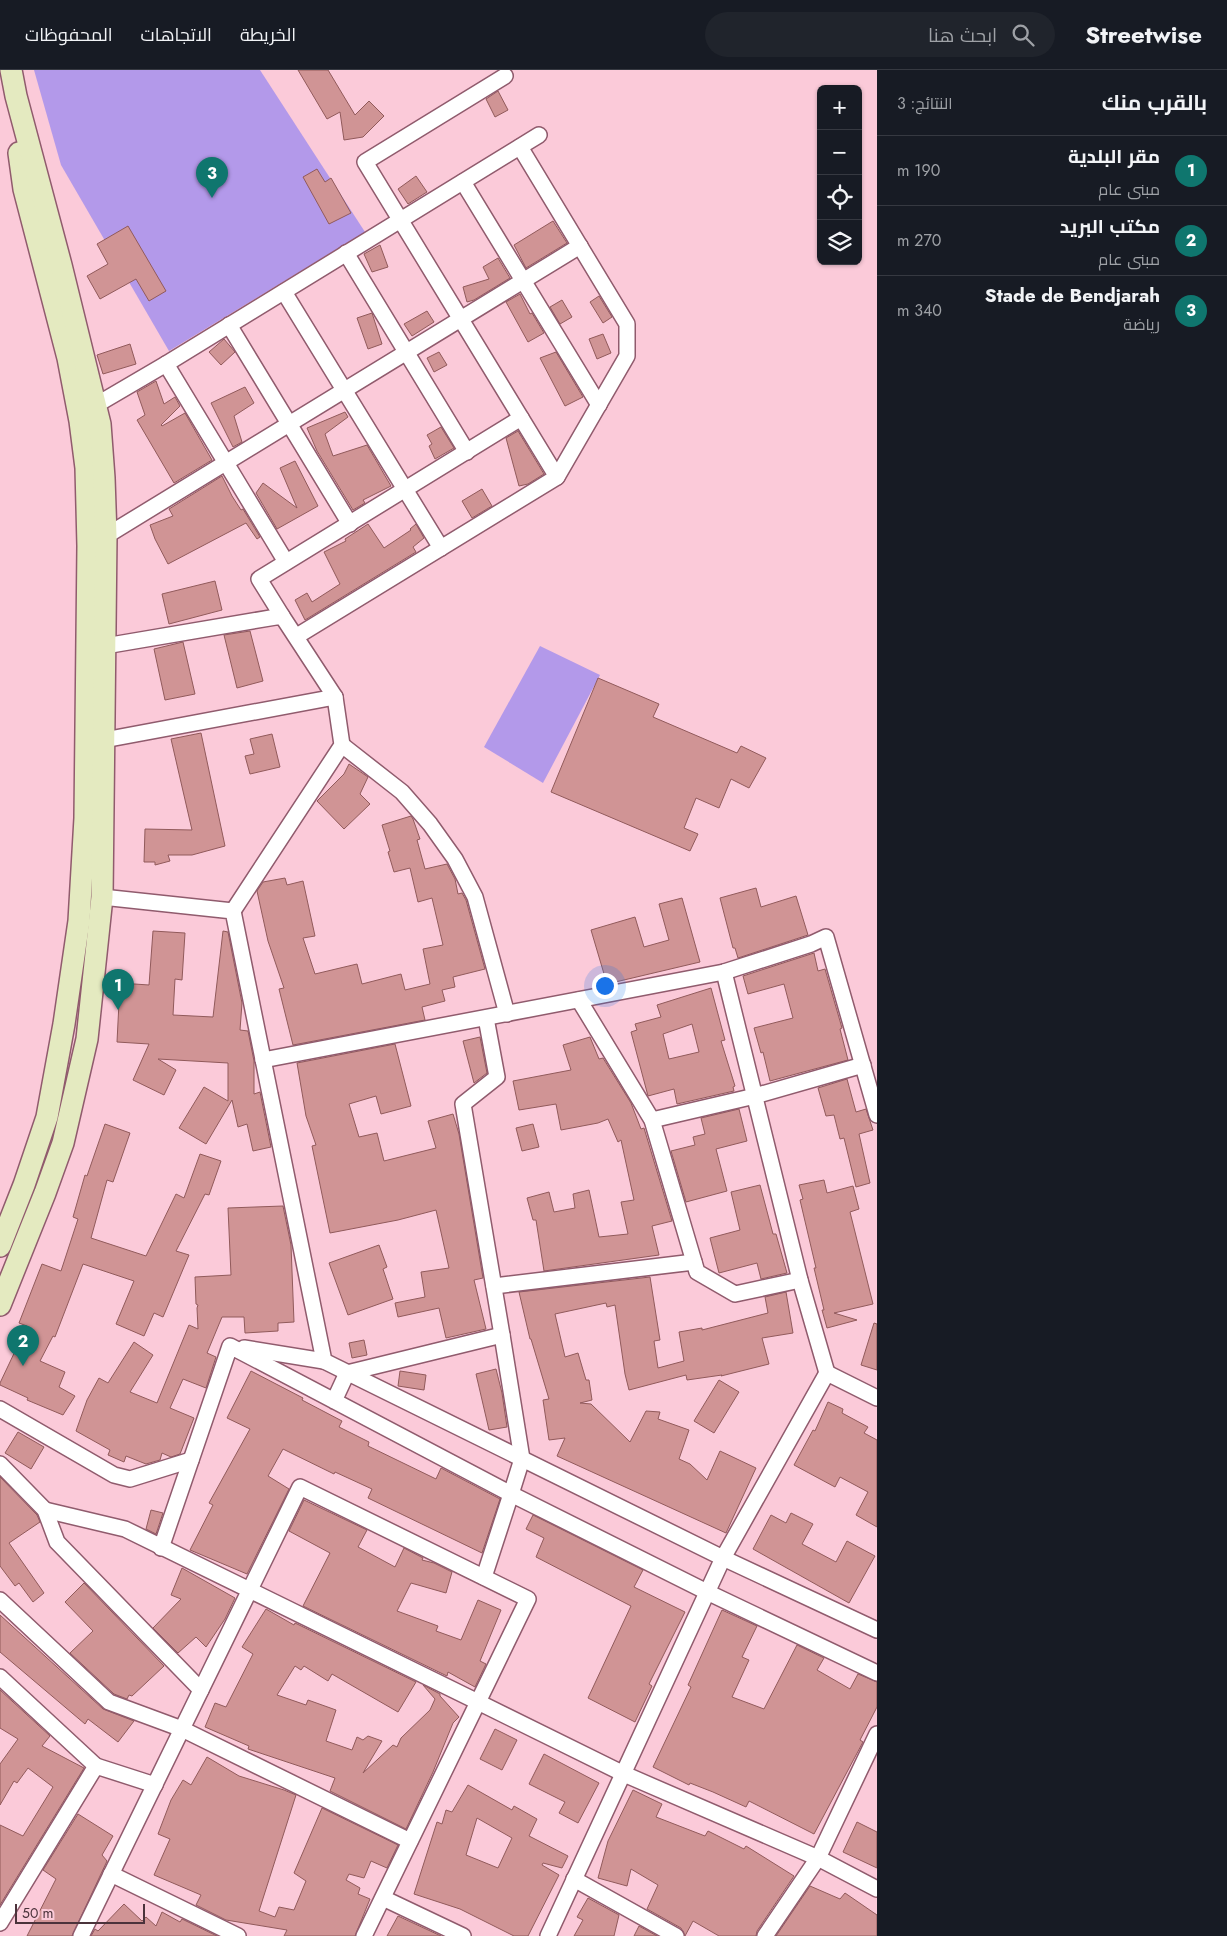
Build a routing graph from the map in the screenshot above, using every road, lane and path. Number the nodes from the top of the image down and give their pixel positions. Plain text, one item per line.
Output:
1 (11, 70) edge
2 (506, 76) dead end
3 (16, 96) junction
4 (539, 135) dead end
5 (520, 147) junction
6 (463, 182) junction
7 (401, 220) junction
8 (580, 246) junction
9 (346, 253) junction
10 (523, 281) junction
11 (284, 292) junction
12 (461, 319) junction
13 (229, 325) junction
14 (407, 352) junction
15 (166, 364) junction
16 (344, 390) junction
17 (96, 404) junction
18 (599, 405) junction
19 (521, 418) junction
20 (289, 424) junction
21 (467, 452) junction
22 (226, 463) junction
23 (557, 477) junction
24 (405, 490) junction
25 (350, 524) junction
26 (106, 536) junction
27 (441, 548) junction
28 (286, 562) junction
29 (282, 616) junction
30 (296, 636) junction
31 (105, 646) junction
32 (335, 697) junction
33 (104, 740) junction
34 (342, 745) junction
35 (102, 897) junction
36 (234, 911) junction
37 (724, 972) junction
38 (579, 1000) junction
39 (507, 1014) junction
40 (486, 1018) junction
41 (263, 1060) junction
42 (863, 1065) junction
43 (755, 1096) junction
44 (877, 1115) edge
45 (652, 1120) junction
46 (0, 1246) edge
47 (694, 1262) junction
48 (800, 1280) junction
49 (494, 1286) junction
50 (0, 1305) edge
51 (502, 1335) junction
52 (230, 1346) junction
53 (324, 1361) junction
54 (348, 1373) junction
55 (827, 1373) junction
56 (877, 1398) edge
57 (334, 1401) junction
58 (0, 1409) edge
59 (522, 1458) junction
60 (191, 1460) junction
61 (0, 1464) edge
62 (511, 1494) junction
63 (45, 1510) junction
64 (161, 1548) junction
65 (724, 1558) junction
66 (484, 1577) junction
67 (250, 1590) junction
68 (707, 1592) junction
69 (0, 1600) edge
70 (877, 1630) edge
71 (877, 1672) edge
72 (0, 1677) edge
73 (201, 1690) junction
74 (478, 1702) junction
75 (182, 1729) junction
76 (877, 1734) edge
77 (96, 1766) junction
78 (624, 1774) junction
79 (155, 1785) junction
80 (410, 1841) junction
81 (818, 1858) junction
82 (111, 1874) junction
83 (574, 1879) junction
84 (877, 1889) edge
85 (382, 1898) junction
86 (0, 1923) edge
87 (81, 1936) edge
88 (238, 1936) edge
89 (364, 1936) edge
90 (463, 1936) edge
91 (548, 1936) edge
92 (676, 1936) edge
93 (765, 1936) edge

1 - 3 main road
2 - 7 street
3 - 17 main road
3 - 46 main road
4 - 5 street
5 - 6 street
5 - 8 street
6 - 7 street
6 - 10 street
7 - 9 street
7 - 12 street
8 - 10 street
8 - 18 street
9 - 11 street
9 - 14 street
10 - 12 street
10 - 18 street
11 - 13 street
11 - 16 street
12 - 14 street
12 - 19 street
13 - 15 street
13 - 20 street
14 - 16 street
14 - 21 street
15 - 17 street
15 - 22 street
16 - 20 street
16 - 24 street
17 - 26 main road
18 - 23 street
19 - 21 street
19 - 23 street
20 - 22 street
20 - 25 street
21 - 24 street
22 - 26 street
22 - 28 street
23 - 27 street
24 - 25 street
24 - 27 street
25 - 28 street
26 - 31 main road
27 - 30 street
28 - 29 street
29 - 30 street
29 - 31 street
30 - 32 street
31 - 33 main road
32 - 33 street
32 - 34 street
33 - 35 main road
34 - 36 street
34 - 39 street
35 - 36 street
35 - 50 main road
36 - 41 street
37 - 38 street
37 - 42 street
37 - 43 street
38 - 39 street
38 - 45 street
39 - 40 street
40 - 41 street
40 - 49 street
41 - 53 street
42 - 43 street
42 - 44 street
43 - 45 street
43 - 48 street
45 - 47 street
47 - 48 street
47 - 49 street
48 - 55 street
49 - 51 street
51 - 54 street
51 - 59 street
52 - 53 street
52 - 57 street
52 - 60 street
53 - 54 street
54 - 57 street
54 - 59 street
55 - 56 street
55 - 65 street
57 - 62 street
58 - 60 street
59 - 62 street
59 - 65 street
60 - 64 street
61 - 63 street
62 - 66 street
62 - 68 street
63 - 64 street
63 - 73 street
64 - 67 street
65 - 68 street
65 - 70 street
66 - 67 street
66 - 74 street
67 - 73 street
67 - 74 street
68 - 71 street
68 - 78 street
69 - 75 street
72 - 77 street
73 - 75 street
74 - 78 street
74 - 80 street
75 - 79 street
75 - 80 street
76 - 81 street
77 - 79 street
77 - 86 street
78 - 81 street
78 - 83 street
79 - 82 street
80 - 85 street
81 - 84 street
81 - 93 street
82 - 87 street
82 - 88 street
83 - 91 street
83 - 92 street
85 - 89 street
85 - 90 street

